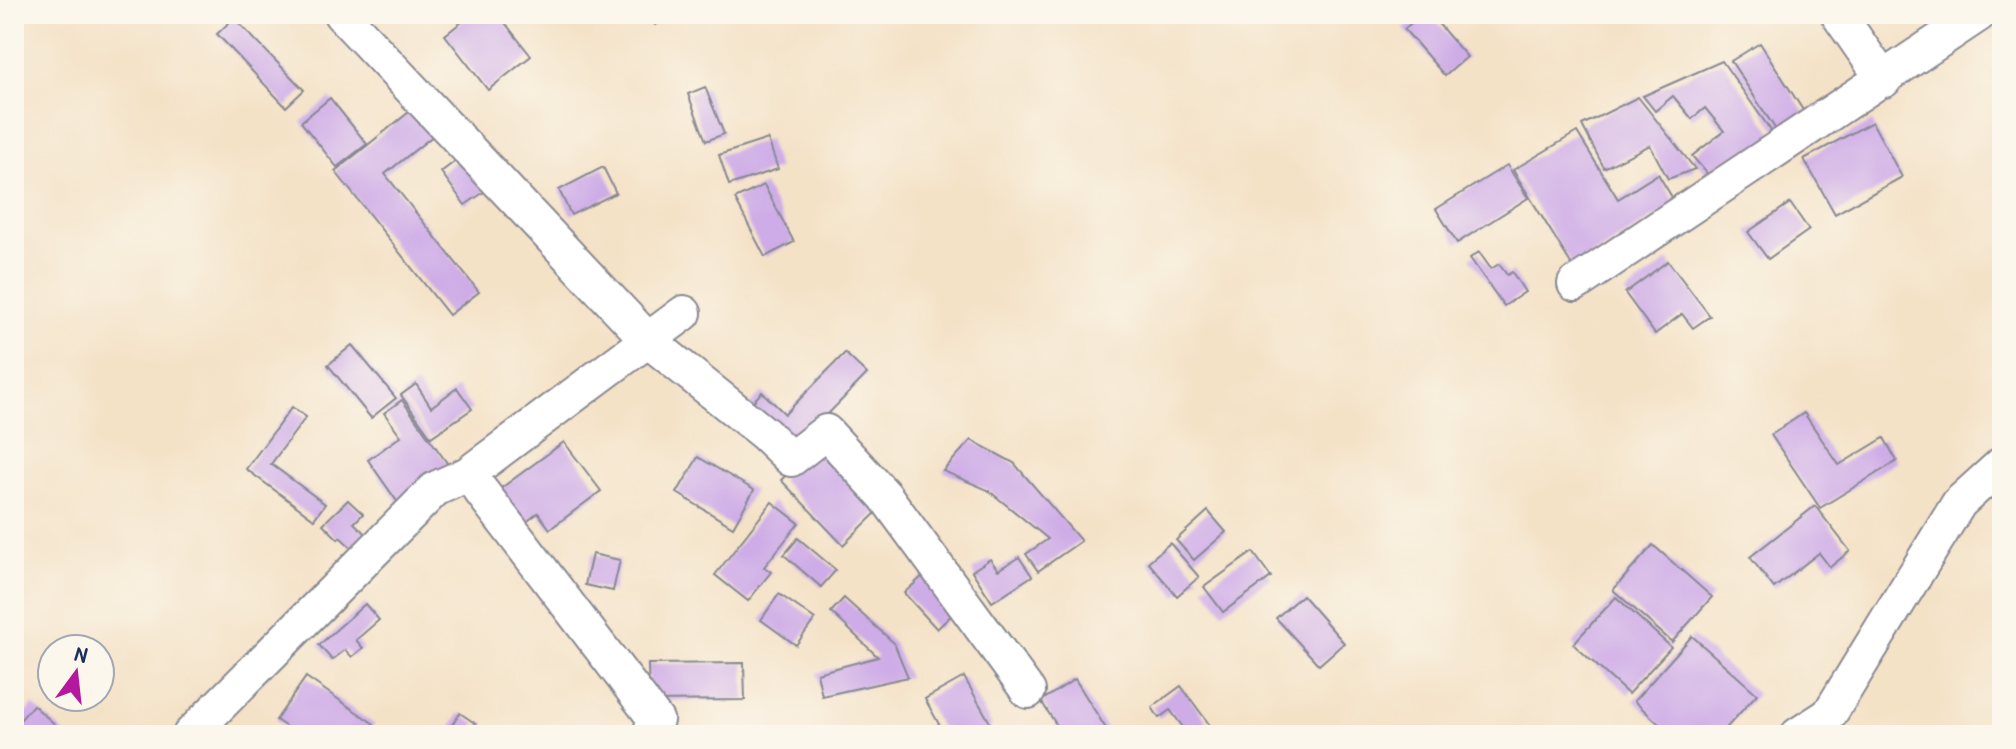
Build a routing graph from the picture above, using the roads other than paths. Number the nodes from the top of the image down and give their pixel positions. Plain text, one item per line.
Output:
1 (341, 14) edge
2 (1838, 14) edge
3 (1979, 14) edge
4 (1884, 80) junction
5 (1575, 284) dead end
6 (684, 313) dead end
7 (649, 341) junction
8 (2002, 464) edge
9 (468, 474) junction
10 (1028, 691) dead end
11 (190, 735) edge
12 (649, 735) edge
13 (1798, 735) edge

1 - 7 street
2 - 4 street
3 - 4 street
4 - 5 street
6 - 7 street
7 - 9 street
7 - 10 street
8 - 13 street
9 - 11 street
9 - 12 street

